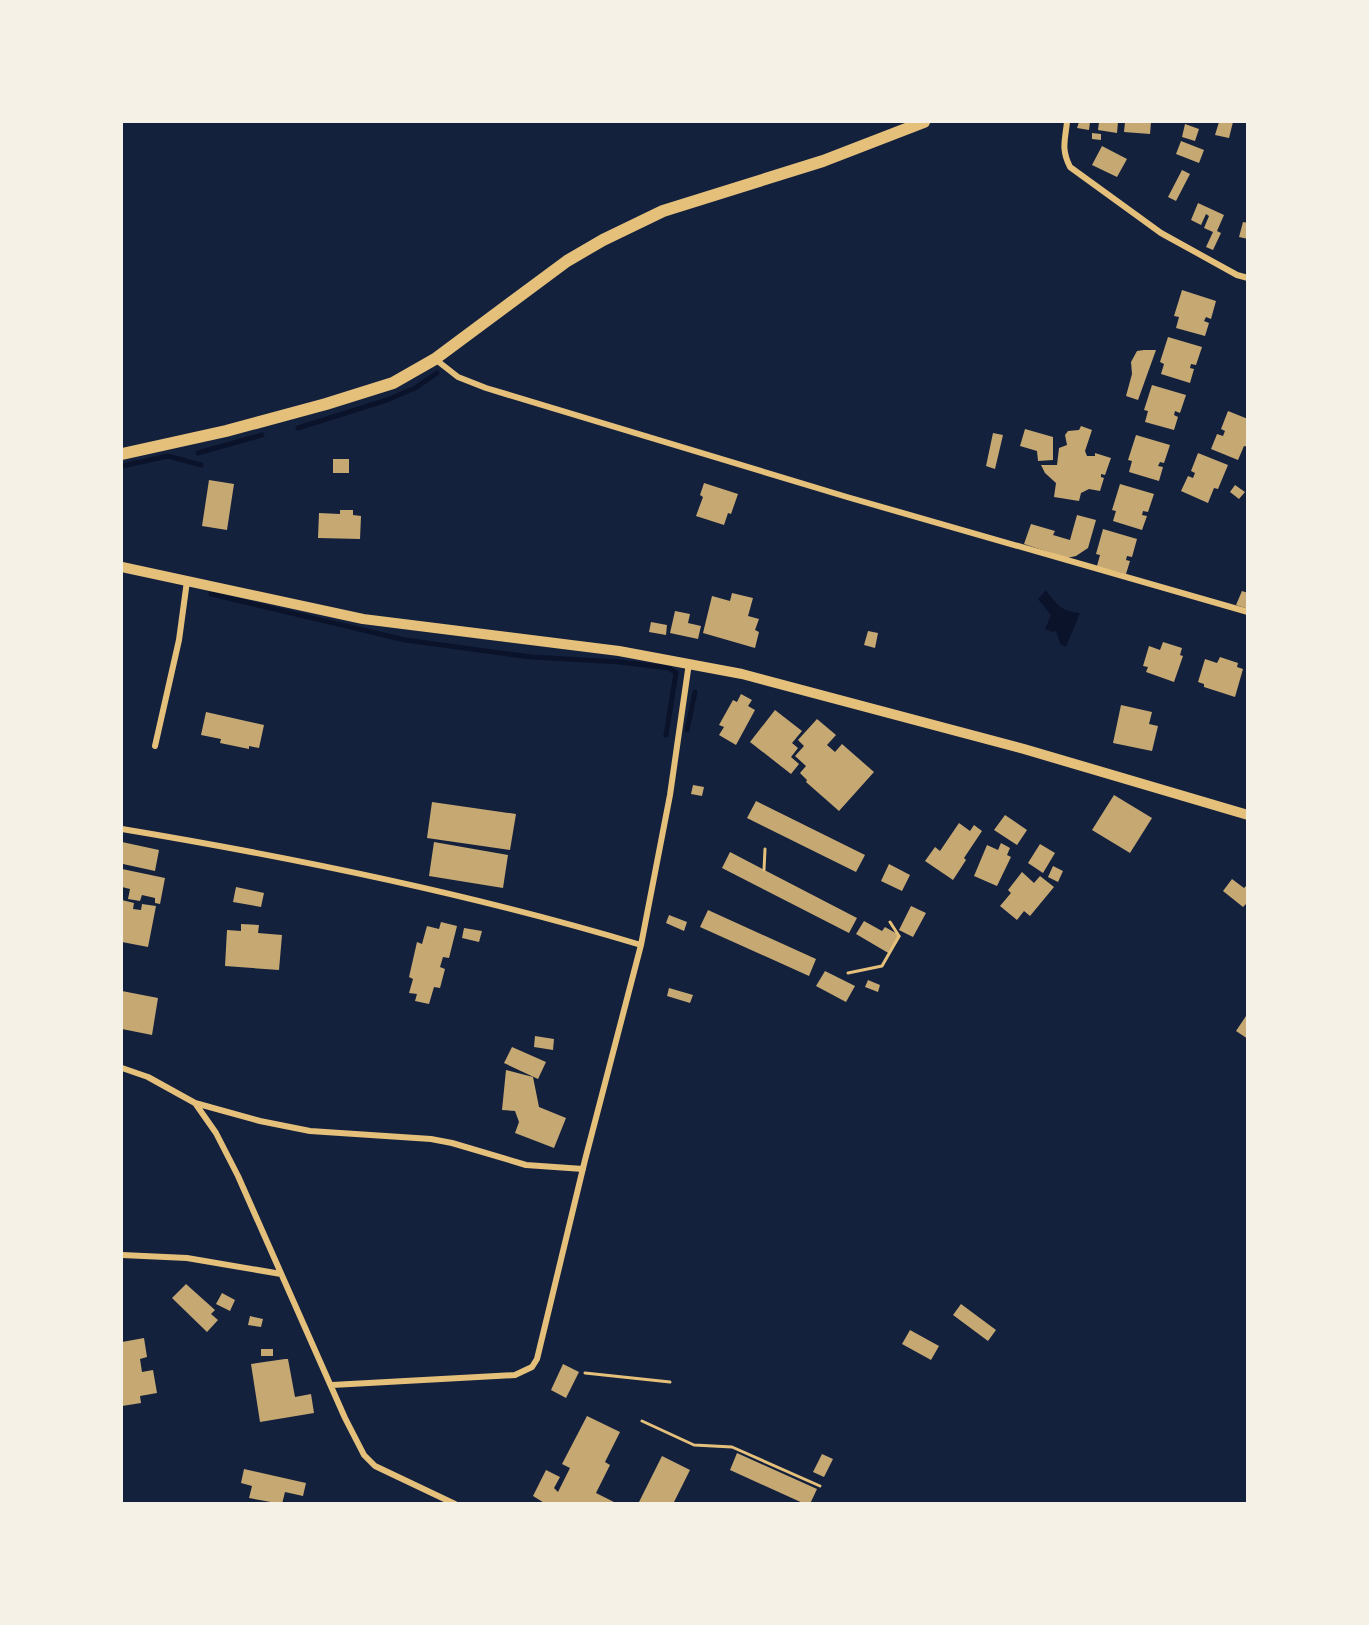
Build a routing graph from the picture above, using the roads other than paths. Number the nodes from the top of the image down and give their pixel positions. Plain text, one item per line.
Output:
1 (924, 122) edge
2 (1067, 122) edge
3 (1248, 278) edge
4 (435, 359) junction
5 (122, 454) edge
6 (122, 567) edge
7 (187, 581) junction
8 (1248, 612) edge
9 (689, 663) junction
10 (156, 746) dead end
11 (1248, 814) edge
12 (122, 829) edge
13 (641, 945) junction
14 (122, 1068) edge
15 (195, 1103) junction
16 (583, 1169) junction
17 (122, 1256) edge
18 (281, 1274) junction
19 (332, 1385) junction
20 (454, 1503) edge

1 - 4 main road
2 - 3 street
4 - 5 main road
4 - 8 street
6 - 7 street
7 - 9 street
7 - 10 street
9 - 11 street
9 - 13 street
12 - 13 street
13 - 16 street
14 - 15 street
15 - 16 street
15 - 18 street
16 - 19 street
17 - 18 street
18 - 19 street
19 - 20 street

